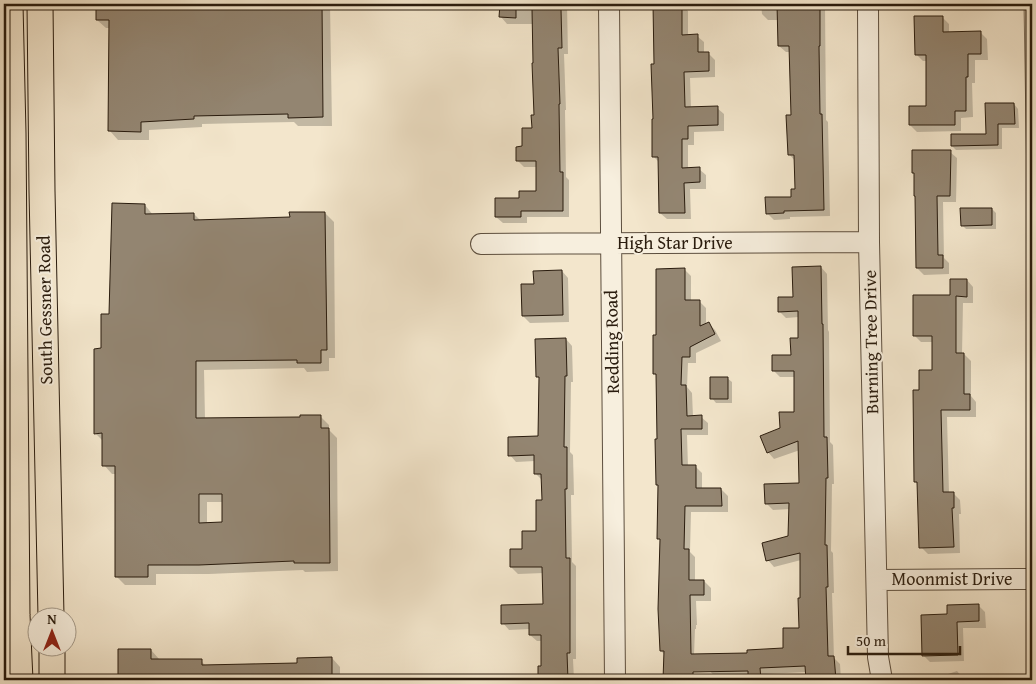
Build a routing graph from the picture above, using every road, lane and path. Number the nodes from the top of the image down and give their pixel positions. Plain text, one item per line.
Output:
1 (10, 4) edge
2 (40, 4) edge
3 (609, 4) edge
4 (868, 4) edge
5 (868, 242) junction
6 (481, 244) dead end
7 (611, 244) junction
8 (14, 248) junction
9 (44, 248) junction
10 (16, 452) junction
11 (48, 453) junction
12 (1028, 579) dead end
13 (877, 580) junction
14 (52, 606) edge
15 (28, 649) edge
16 (18, 650) junction
17 (52, 656) edge
18 (20, 680) edge
19 (52, 680) edge
20 (614, 680) edge
21 (882, 680) edge

1 - 8 main road, South Gessner Road
2 - 9 main road, South Gessner Road
3 - 7 street, Redding Road
4 - 5 street, Burning Tree Drive
5 - 7 street, High Star Drive
5 - 13 street, Burning Tree Drive
6 - 7 street, High Star Drive
7 - 20 street, Redding Road
8 - 9 main road
8 - 10 main road, South Gessner Road
9 - 11 main road, South Gessner Road
10 - 11 main road
10 - 16 main road, South Gessner Road
11 - 14 main road, South Gessner Road
12 - 13 street, Moonmist Drive
13 - 21 street, Burning Tree Drive
15 - 16 main road
16 - 18 main road, South Gessner Road
17 - 19 main road

